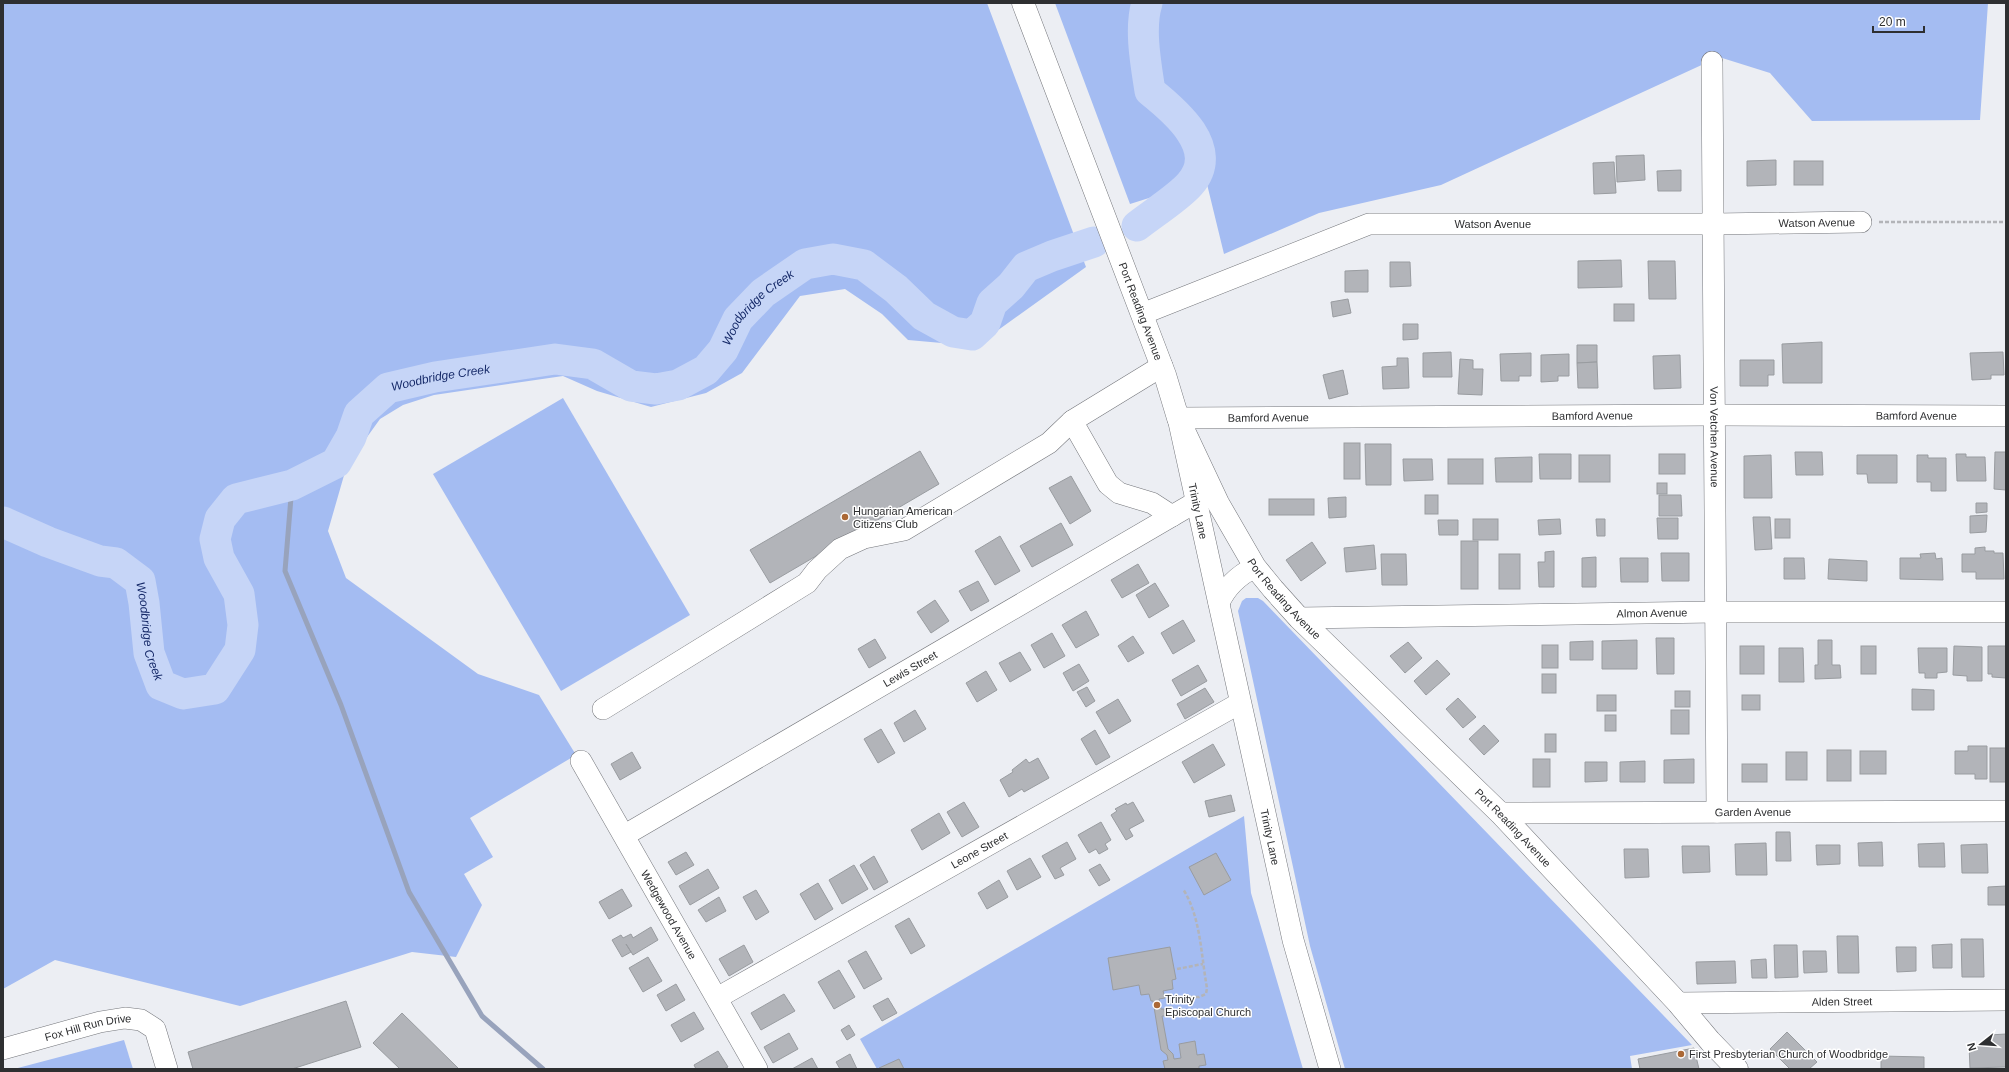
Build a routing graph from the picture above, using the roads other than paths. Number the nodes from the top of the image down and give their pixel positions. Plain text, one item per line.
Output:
1 (1023, 3) edge
2 (1712, 62) dead end
3 (1861, 222) road end
4 (1714, 224) junction
5 (1142, 314) junction
6 (1162, 366) junction
7 (1715, 415) junction
8 (2006, 416) edge
9 (1178, 418) junction
10 (1072, 421) junction
11 (1196, 502) junction
12 (1172, 516) junction
13 (1254, 567) junction
14 (1219, 603) junction
15 (1716, 612) junction
16 (2006, 612) edge
17 (1299, 618) junction
18 (1240, 703) junction
19 (603, 708) dead end
20 (581, 761) dead end
21 (2006, 811) edge
22 (1718, 812) junction
23 (1500, 813) junction
24 (625, 835) junction
25 (717, 998) junction
26 (2006, 1000) edge
27 (1678, 1003) junction
28 (3, 1049) edge
29 (167, 1069) edge
30 (757, 1069) edge
31 (1330, 1069) edge
32 (1737, 1069) edge

1 - 5 main road, Port Reading Avenue
2 - 4 street, Von Vetchen Avenue
3 - 4 street, Watson Avenue
4 - 5 street, Watson Avenue
4 - 7 street, Von Vetchen Avenue
5 - 6 main road, Port Reading Avenue
6 - 9 main road, Port Reading Avenue
6 - 10 street
7 - 8 street, Bamford Avenue
7 - 9 street, Bamford Avenue
7 - 15 street, Von Vetchen Avenue
9 - 11 street, Trinity Lane
9 - 13 main road, Port Reading Avenue
10 - 12 street
10 - 19 street
11 - 12 street, Lewis Street
11 - 14 street, Trinity Lane
12 - 24 street, Lewis Street
13 - 14 street
13 - 17 main road, Port Reading Avenue
14 - 18 street, Trinity Lane
15 - 16 street, Almon Avenue
15 - 17 street, Almon Avenue
15 - 22 street, Von Vetchen Avenue
17 - 23 main road, Port Reading Avenue
18 - 25 street, Leone Street
18 - 31 street, Trinity Lane
20 - 24 street, Wedgewood Avenue
21 - 22 street, Garden Avenue
22 - 23 street, Garden Avenue
23 - 27 main road, Port Reading Avenue
24 - 25 street, Wedgewood Avenue
25 - 30 street, Wedgewood Avenue
26 - 27 street, Alden Street
27 - 32 main road, Port Reading Avenue
28 - 29 street, Fox Hill Run Drive

